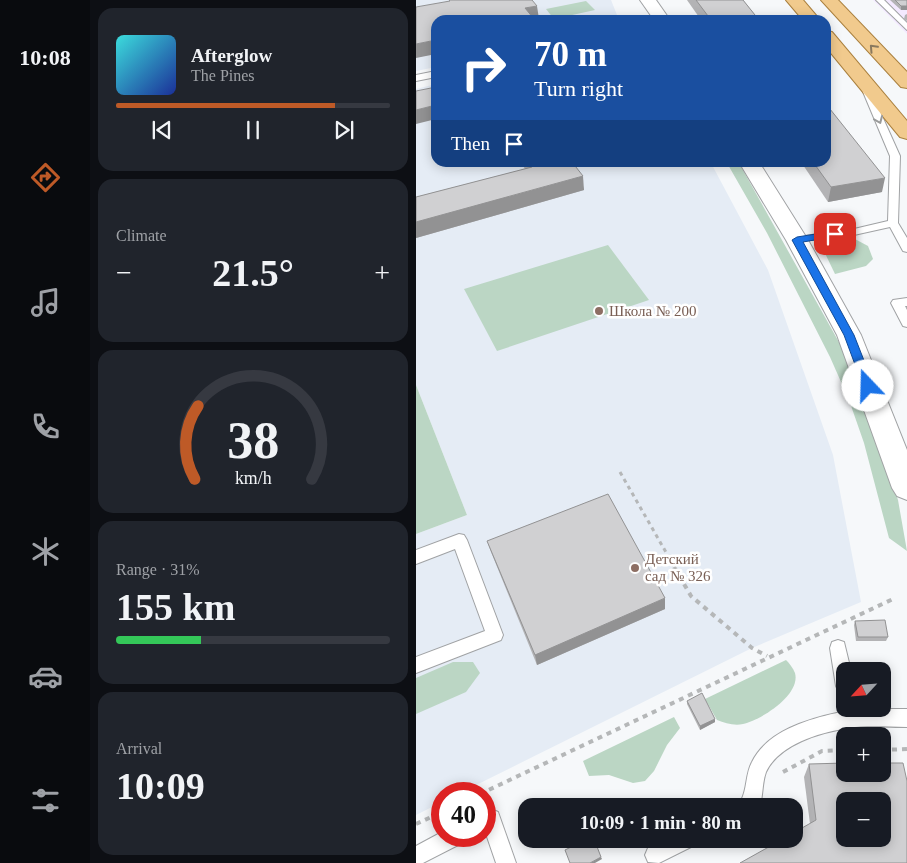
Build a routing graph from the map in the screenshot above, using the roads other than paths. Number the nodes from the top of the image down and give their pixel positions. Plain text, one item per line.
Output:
1 (648, 0) edge
2 (794, 0) edge
3 (829, 0) edge
4 (880, 0) edge
5 (658, 15) edge
6 (808, 15) edge
7 (907, 28) edge
8 (831, 42) edge
9 (431, 75) edge
10 (860, 75) junction
11 (416, 78) edge
12 (907, 83) edge
13 (907, 133) edge
14 (753, 167) edge
15 (892, 223) junction
16 (797, 240) junction
17 (907, 249) edge
18 (907, 302) edge
19 (907, 323) edge
20 (907, 488) edge
21 (416, 557) edge
22 (838, 648) dead end
23 (841, 662) edge
24 (416, 665) edge
25 (891, 717) edge
26 (839, 718) edge
27 (907, 718) edge
28 (753, 798) edge
29 (496, 834) edge
30 (434, 847) edge
31 (669, 848) edge
32 (655, 855) dead end
33 (416, 856) edge
34 (418, 863) edge
35 (506, 863) edge

1 - 5 street
2 - 6 main road
12 -> 3 main road
4 - 7 lane
8 - 10 main road
9 - 11 lane
10 - 13 main road
10 -> 15 lane
14 - 16 street
15 - 16 lane
15 - 17 lane
16 - 20 street
18 - 19 lane
21 - 24 lane
22 - 23 lane
25 - 27 lane
26 - 28 lane
29 - 35 lane
30 - 33 lane
31 - 32 lane
33 - 34 lane

